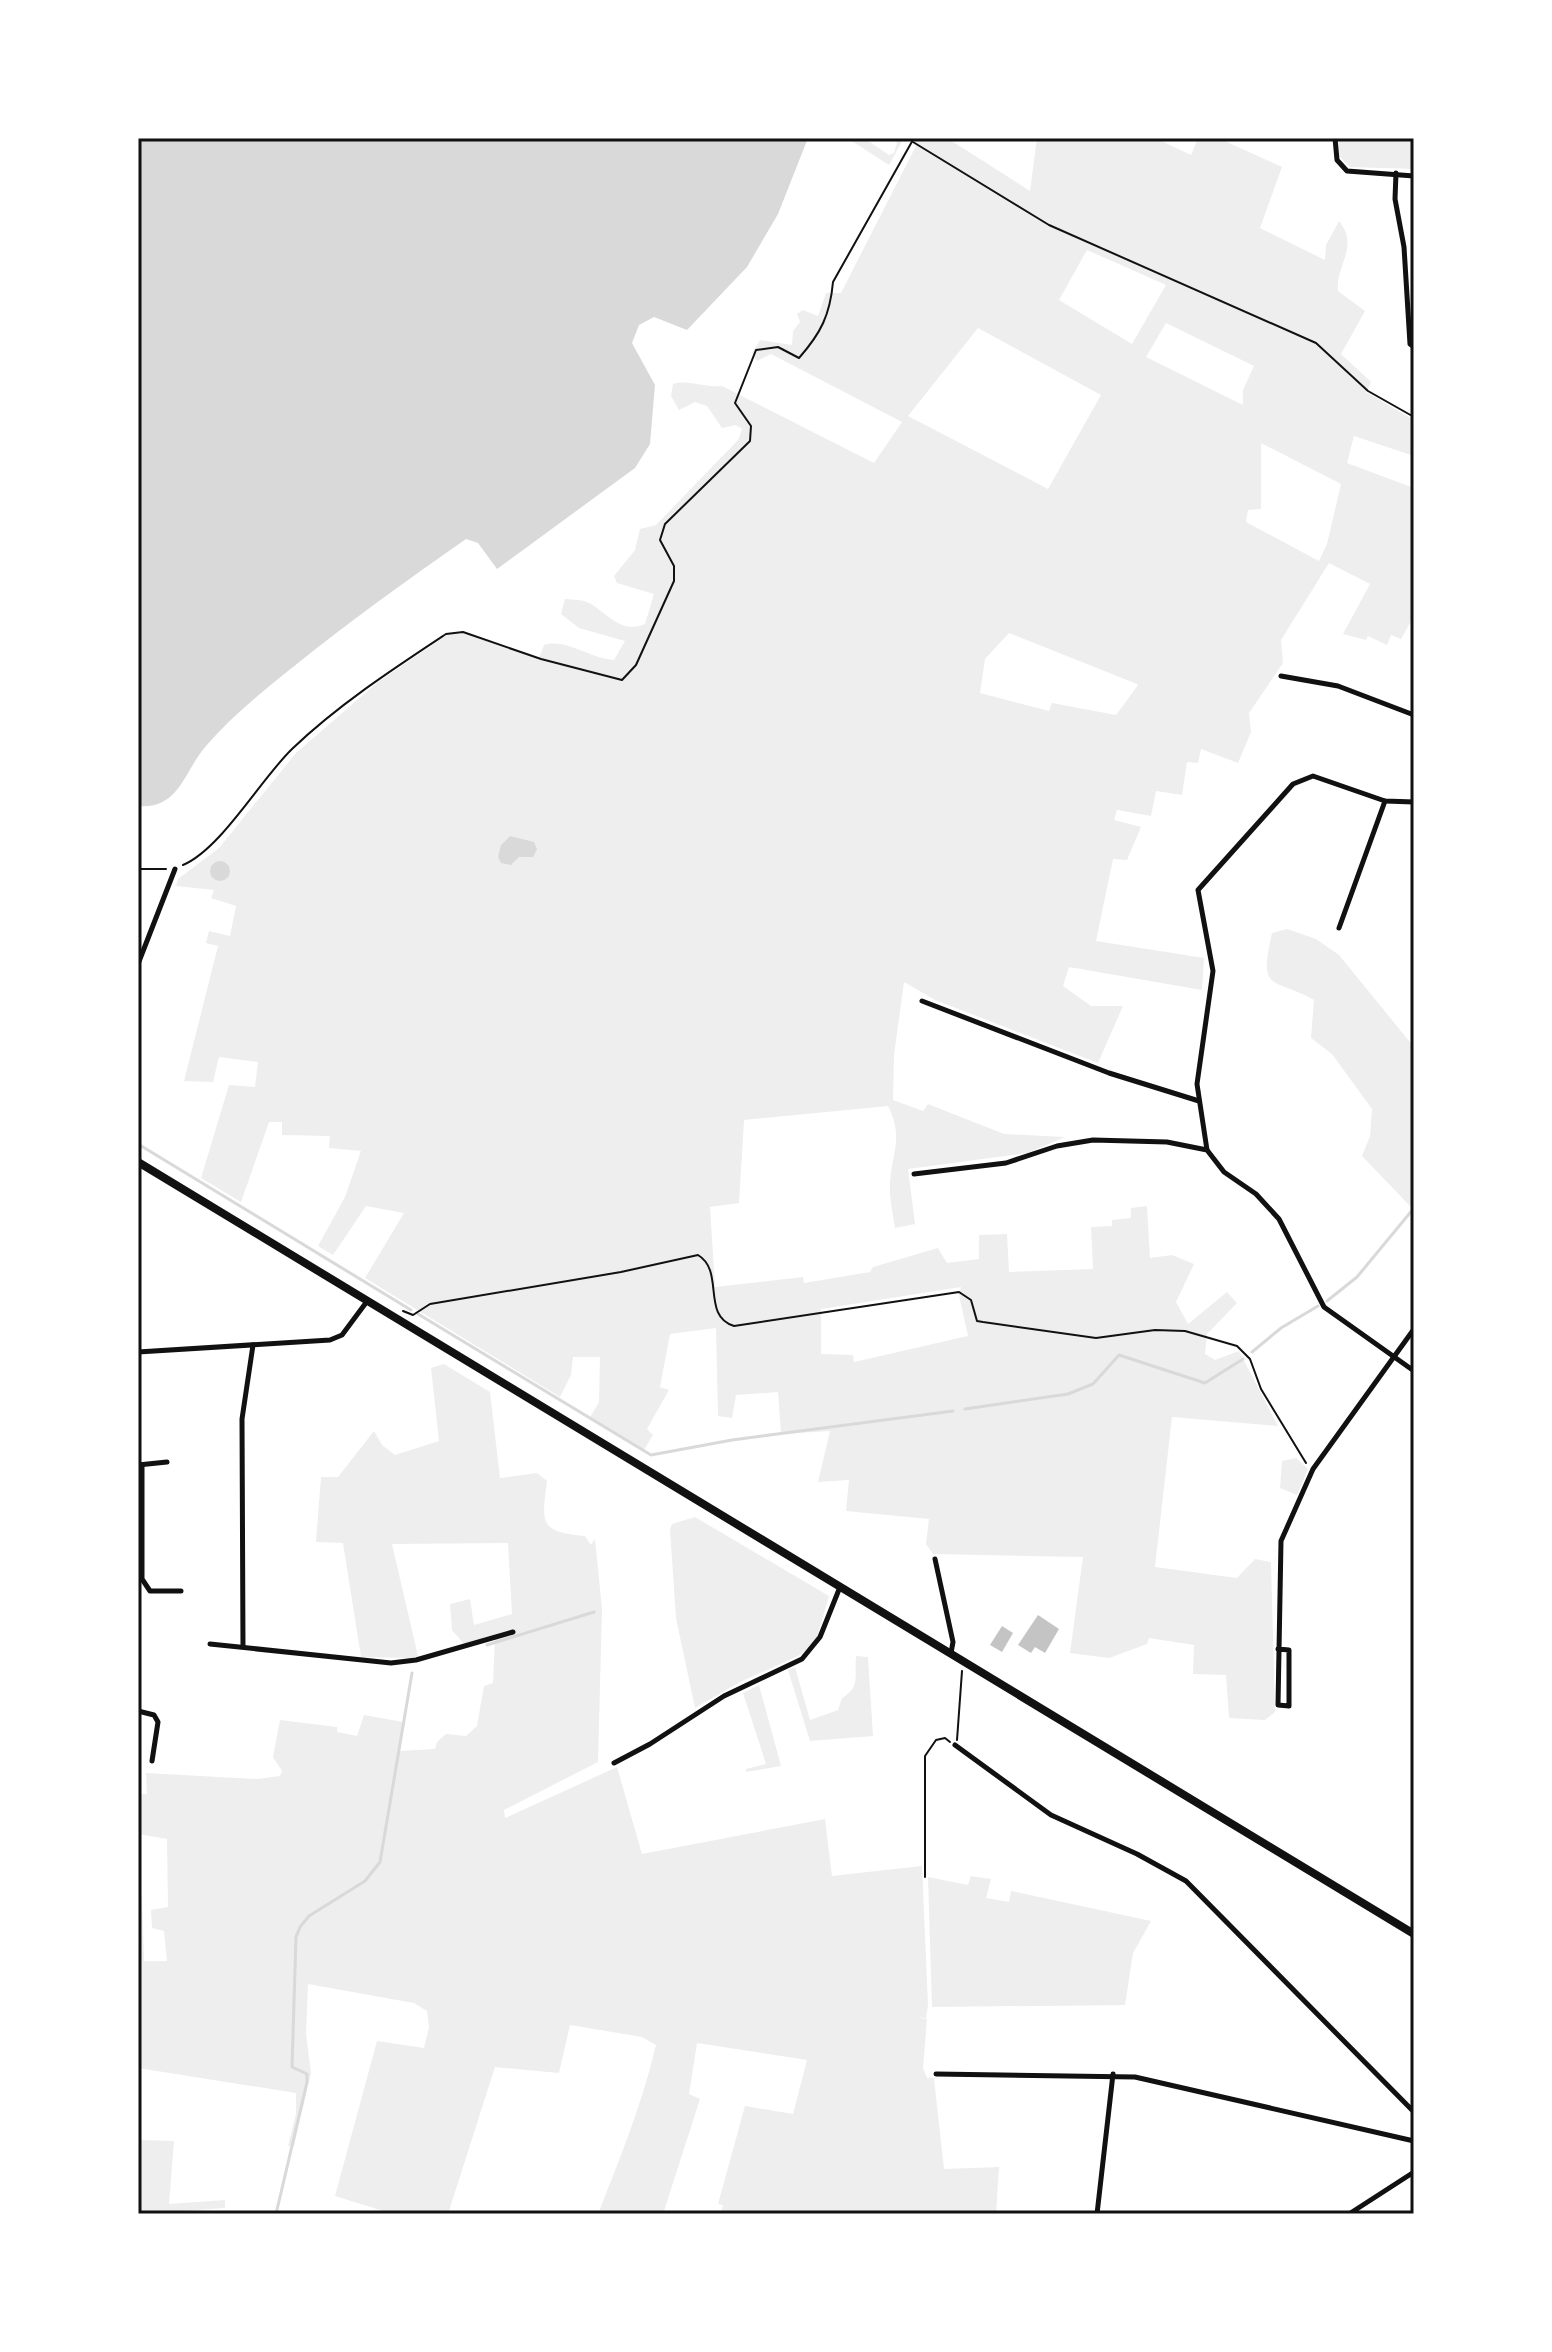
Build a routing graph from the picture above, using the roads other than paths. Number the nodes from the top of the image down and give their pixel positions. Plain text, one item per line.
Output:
1 (1335, 138) edge
2 (1396, 173) junction
3 (1414, 176) edge
4 (1406, 271) junction
5 (1414, 271) edge
6 (1414, 347) edge
7 (1281, 676) dead end
8 (1414, 715) edge
9 (1385, 801) junction
10 (1414, 802) edge
11 (175, 869) road end
12 (1339, 928) dead end
13 (138, 964) edge
14 (922, 1001) dead end
15 (1199, 1101) junction
16 (1207, 1150) junction
17 (138, 1162) edge
18 (914, 1174) dead end
19 (368, 1300) junction
20 (1414, 1329) edge
21 (253, 1345) junction
22 (138, 1352) edge
23 (1394, 1355) junction
24 (1414, 1371) edge
25 (167, 1462) dead end
26 (140, 1465) edge
27 (935, 1559) dead end
28 (840, 1586) junction
29 (181, 1591) dead end
30 (513, 1632) dead end
31 (210, 1644) dead end
32 (243, 1647) junction
33 (1278, 1649) junction
34 (951, 1653) junction
35 (138, 1711) edge
36 (955, 1745) road end
37 (152, 1761) dead end
38 (614, 1763) dead end
39 (1414, 1934) edge
40 (936, 2074) dead end
41 (1113, 2074) junction
42 (1414, 2112) edge
43 (1414, 2141) edge
44 (1414, 2172) edge
45 (1097, 2214) edge
46 (1349, 2214) edge

1 - 2 street
2 - 3 street
2 - 4 street
4 - 5 street
4 - 6 street
7 - 8 street
9 - 10 street
9 - 12 street
9 - 15 street
11 - 13 street
14 - 15 street
15 - 16 street
16 - 18 street
16 - 23 street
17 - 19 main road
19 - 21 street
19 - 28 main road
20 - 23 street
21 - 22 street
21 - 32 street
23 - 24 street
23 - 33 street
25 - 26 street
26 - 29 street
27 - 34 street
28 - 34 main road
28 - 38 street
30 - 32 street
31 - 32 street
33 - 33 street
34 - 39 main road
35 - 37 street
36 - 42 street
40 - 41 street
41 - 43 street
41 - 45 street
44 - 46 street

